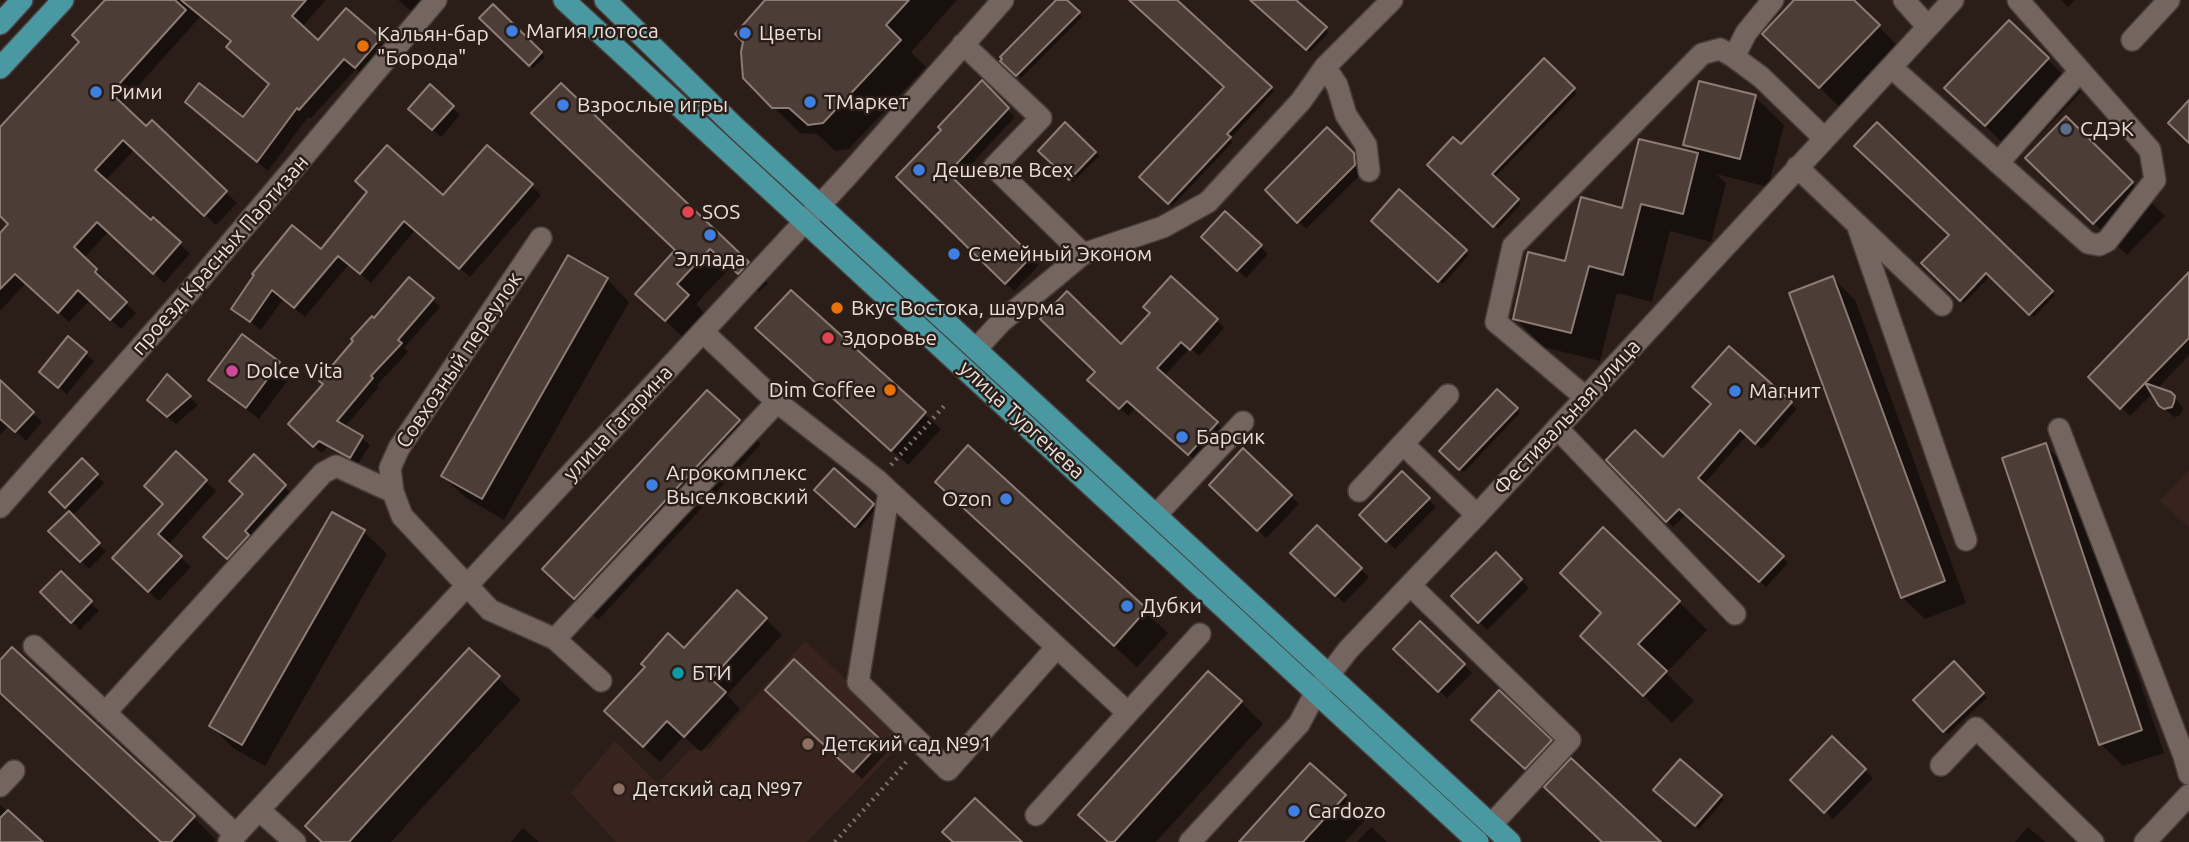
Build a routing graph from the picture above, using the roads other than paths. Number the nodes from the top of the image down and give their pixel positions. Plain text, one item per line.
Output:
1 (22, 0) edge
2 (63, 0) edge
3 (436, 0) edge
4 (564, 0) edge
5 (605, 0) edge
6 (1003, 0) edge
7 (1392, 0) edge
8 (1773, 0) edge
9 (1904, 0) edge
10 (1953, 0) edge
11 (2018, 0) edge
12 (2169, 0) edge
13 (0, 24) edge
14 (1928, 27) junction
15 (2132, 40) dead end
16 (963, 44) junction
17 (1734, 57) junction
18 (1325, 67) junction
19 (1891, 67) junction
20 (0, 68) edge
21 (2080, 71) junction
22 (1824, 138) junction
23 (1998, 163) junction
24 (1797, 167) junction
25 (1370, 171) dead end
26 (820, 205) junction
27 (805, 221) junction
28 (1857, 224) junction
29 (541, 238) dead end
30 (1083, 254) junction
31 (1942, 305) dead end
32 (703, 332) junction
33 (976, 349) junction
34 (1448, 395) dead end
35 (1586, 397) junction
36 (777, 402) junction
37 (1243, 422) dead end
38 (1557, 428) junction
39 (2059, 429) dead end
40 (1404, 445) junction
41 (883, 486) junction
42 (1359, 491) dead end
43 (393, 492) junction
44 (0, 507) edge
45 (1156, 515) junction
46 (1477, 515) junction
47 (1966, 540) dead end
48 (1410, 585) junction
49 (468, 586) junction
50 (1735, 614) dead end
51 (1200, 634) dead end
52 (555, 639) junction
53 (34, 646) dead end
54 (1057, 648) junction
55 (1328, 674) junction
56 (601, 681) dead end
57 (1316, 692) junction
58 (105, 713) junction
59 (1128, 713) junction
60 (1941, 765) dead end
61 (2189, 775) edge
62 (2189, 795) edge
63 (259, 810) junction
64 (1036, 815) dead end
65 (1485, 833) edge
66 (232, 838) edge
67 (295, 842) edge
68 (1190, 842) edge
69 (1510, 842) edge
70 (2092, 842) edge
71 (2145, 842) edge

1 - 13 main road
2 - 20 main road
3 - 44 street, проезд Красных Партизан
4 - 27 main road, улица Тургенева
5 - 26 main road, улица Тургенева
6 - 16 street, улица Гагарина
7 - 18 street
8 - 17 street
9 - 14 street
10 - 14 street, Фестивальная улица
11 - 21 street
12 - 15 street
14 - 19 street, Фестивальная улица
16 - 26 street, улица Гагарина
16 - 30 street
17 - 22 street
17 - 35 street
18 - 25 street
18 - 30 street
19 - 22 street, Фестивальная улица
19 - 23 street
21 - 23 street
21 - 23 street
22 - 24 street, Фестивальная улица
24 - 28 street
24 - 35 street, Фестивальная улица
26 - 27 street, улица Гагарина
26 - 33 main road, улица Тургенева
27 - 32 street, улица Гагарина
27 - 57 main road, улица Тургенева
28 - 31 street
28 - 47 street
29 - 43 street, Совхозный переулок
30 - 33 street
32 - 36 street
32 - 49 street, улица Гагарина
33 - 45 main road, улица Тургенева
34 - 40 street
35 - 38 street, Фестивальная улица
36 - 41 street
36 - 52 street
37 - 45 street
38 - 46 street, Фестивальная улица
38 - 50 street
39 - 61 street
40 - 42 street
40 - 46 street
41 - 54 street
41 - 54 street
43 - 49 street, Совхозный переулок
43 - 58 street
45 - 55 main road, улица Тургенева
46 - 48 street, Фестивальная улица
48 - 55 street, Фестивальная улица
48 - 65 street
49 - 52 street, Совхозный переулок
49 - 63 street, улица Гагарина
51 - 59 street
52 - 56 street, Совхозный переулок
53 - 58 street
54 - 59 street
55 - 57 street, Фестивальная улица
55 - 65 main road, улица Тургенева
57 - 65 main road, улица Тургенева
57 - 68 street, Фестивальная улица
58 - 66 street
59 - 64 street
60 - 70 street
62 - 71 street
63 - 66 street, улица Гагарина
63 - 67 street
65 - 69 main road, улица Тургенева

